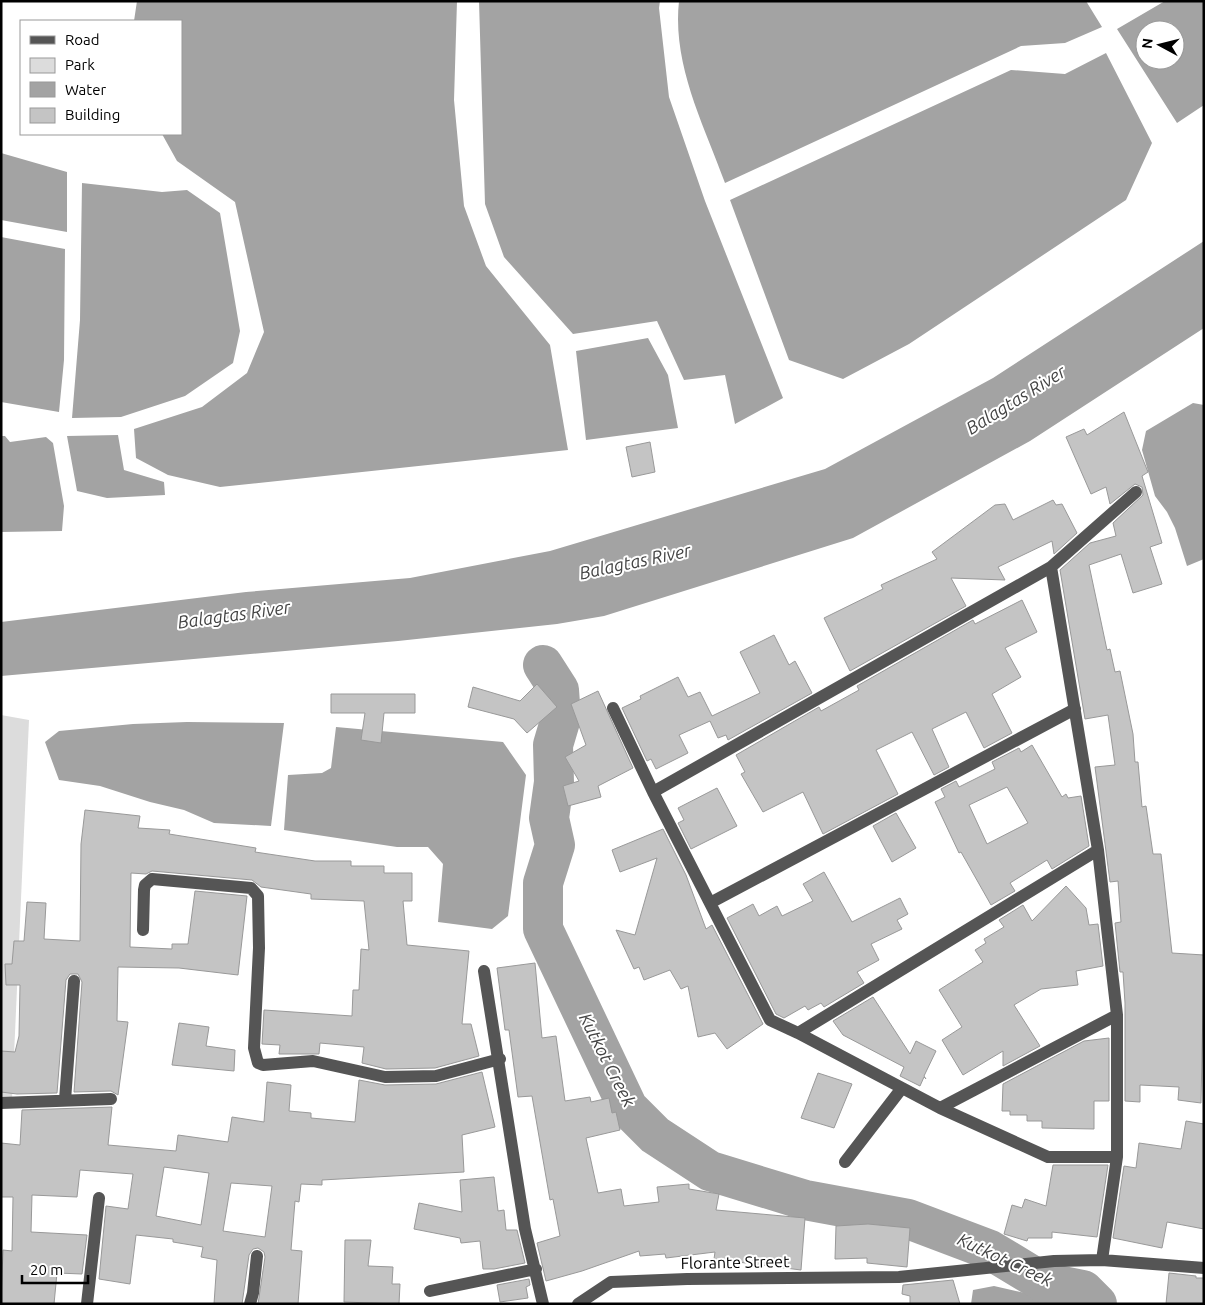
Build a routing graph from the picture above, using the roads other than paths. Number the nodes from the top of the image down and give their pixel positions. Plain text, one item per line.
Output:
1 (1136, 492) dead end
2 (1051, 567) junction
3 (613, 708) dead end
4 (1075, 709) junction
5 (653, 792) junction
6 (1098, 850) junction
7 (710, 903) junction
8 (143, 930) dead end
9 (484, 971) dead end
10 (74, 981) dead end
11 (1117, 1015) junction
12 (798, 1033) junction
13 (500, 1059) junction
14 (902, 1088) junction
15 (111, 1099) dead end
16 (65, 1100) junction
17 (1, 1103) edge
18 (940, 1108) junction
19 (1117, 1157) junction
20 (846, 1162) dead end
21 (99, 1198) dead end
22 (257, 1256) dead end
23 (1102, 1260) junction
24 (1204, 1268) edge
25 (536, 1269) junction
26 (430, 1291) dead end
27 (87, 1304) edge
28 (250, 1304) edge
29 (543, 1304) edge
30 (578, 1304) edge

1 - 2 street
2 - 4 street
2 - 5 street
3 - 5 street
4 - 6 street
4 - 7 street
5 - 7 street
6 - 11 street
6 - 12 street
7 - 12 street
8 - 13 street
9 - 13 street
10 - 16 street
11 - 18 street
11 - 19 street
12 - 14 street
13 - 25 street
14 - 18 street
14 - 20 street
15 - 16 street
16 - 17 street
18 - 19 street
19 - 23 street
21 - 27 street
22 - 28 street
23 - 24 street, Florante Street
23 - 30 street, Florante Street
25 - 26 street
25 - 29 street

